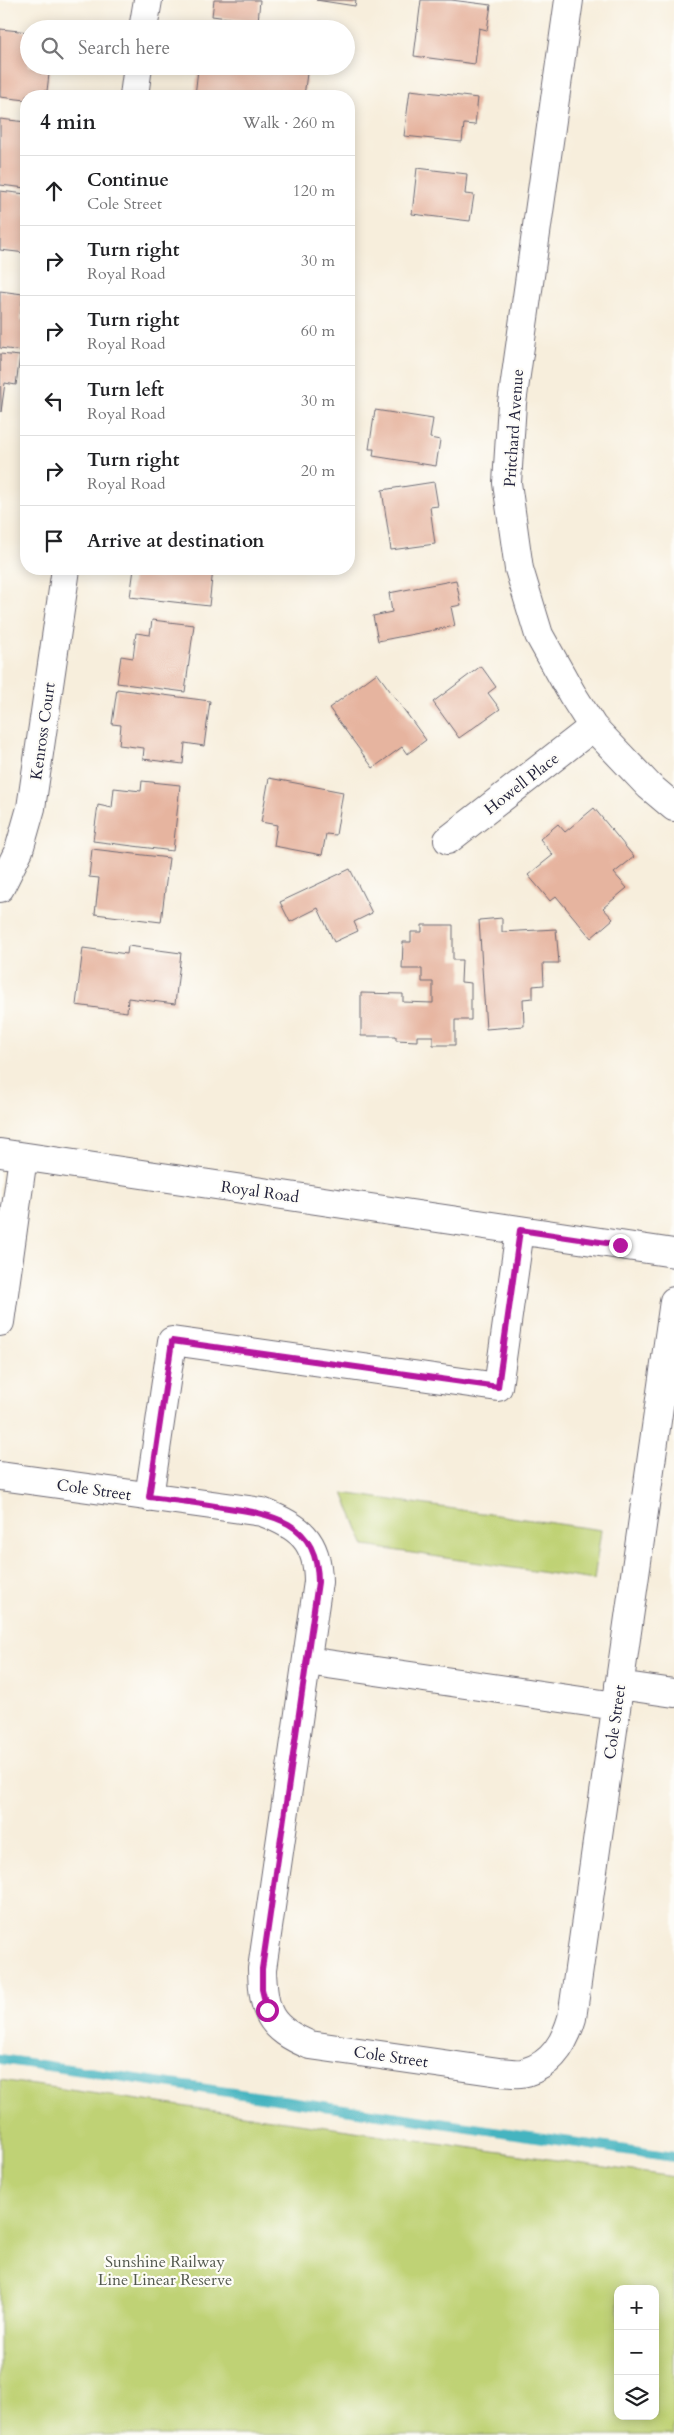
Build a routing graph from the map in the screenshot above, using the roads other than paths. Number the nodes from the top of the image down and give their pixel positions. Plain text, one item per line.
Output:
1 (148, 0) edge
2 (569, 0) edge
3 (145, 20) edge
4 (137, 75) edge
5 (135, 90) edge
6 (65, 575) edge
7 (593, 727) junction
8 (674, 807) edge
9 (448, 840) dead end
10 (0, 888) edge
11 (12, 1155) edge
12 (520, 1230) junction
13 (674, 1253) edge
14 (674, 1301) edge
15 (1, 1307) edge
16 (667, 1395) edge
17 (0, 1476) edge
18 (149, 1497) junction
19 (307, 1661) junction
20 (674, 1694) edge
21 (618, 1696) junction

1 - 3 street
2 - 7 street, Pritchard Avenue
4 - 5 street
6 - 10 street, Kenross Court
7 - 8 street, Pritchard Avenue
7 - 9 street, Howell Place
11 - 12 street, Royal Road
11 - 15 street
12 - 13 street, Royal Road
12 - 18 street
14 - 16 street, Cole Street
16 - 21 street, Cole Street
17 - 18 street, Cole Street
18 - 19 street, Cole Street
19 - 21 street
19 - 21 street, Cole Street
20 - 21 street

